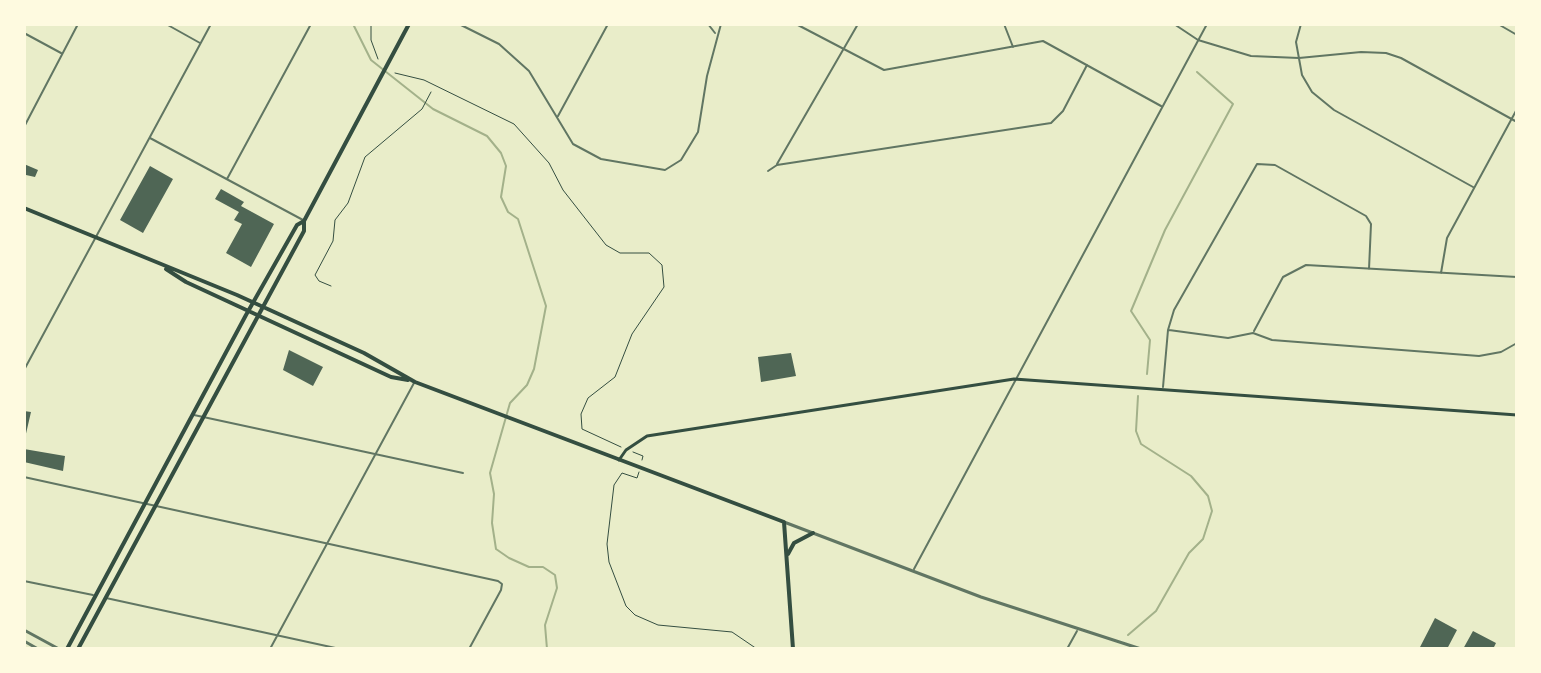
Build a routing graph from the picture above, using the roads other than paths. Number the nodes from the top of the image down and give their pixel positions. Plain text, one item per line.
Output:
1 (78, 24) edge
2 (166, 24) edge
3 (211, 24) edge
4 (311, 24) edge
5 (409, 24) edge
6 (459, 24) edge
7 (608, 24) edge
8 (708, 24) edge
9 (721, 24) edge
10 (796, 24) edge
11 (858, 24) edge
12 (1004, 24) edge
13 (1174, 24) edge
14 (1207, 24) edge
15 (1301, 24) edge
16 (1498, 24) edge
17 (24, 33) edge
18 (716, 34) junction
19 (1517, 35) edge
20 (1198, 40) junction
21 (201, 43) junction
22 (1013, 48) junction
23 (844, 50) junction
24 (63, 54) junction
25 (1299, 58) junction
26 (1087, 64) junction
27 (1162, 107) junction
28 (1517, 109) edge
29 (558, 117) junction
30 (1511, 119) junction
31 (1517, 122) edge
32 (24, 127) edge
33 (149, 137) junction
34 (777, 165) junction
35 (768, 171) dead end
36 (227, 179) junction
37 (1473, 187) junction
38 (24, 208) edge
39 (304, 221) junction
40 (95, 238) junction
41 (162, 266) junction
42 (1369, 269) junction
43 (1441, 274) junction
44 (1517, 277) edge
45 (253, 302) junction
46 (262, 306) junction
47 (249, 311) junction
48 (258, 315) junction
49 (1168, 330) junction
50 (1253, 333) junction
51 (1516, 344) edge
52 (24, 370) edge
53 (1014, 379) junction
54 (415, 382) junction
55 (1163, 387) junction
56 (192, 414) junction
57 (1517, 415) edge
58 (201, 416) junction
59 (376, 454) junction
60 (619, 460) junction
61 (463, 473) dead end
62 (24, 477) edge
63 (144, 503) junction
64 (154, 505) junction
65 (784, 522) junction
66 (813, 533) junction
67 (329, 542) junction
68 (787, 556) junction
69 (912, 572) junction
70 (24, 581) edge
71 (95, 595) junction
72 (105, 598) junction
73 (24, 630) edge
74 (1078, 630) junction
75 (277, 635) junction
76 (24, 641) edge
77 (38, 649) edge
78 (59, 649) edge
79 (67, 649) edge
80 (78, 649) edge
81 (270, 649) edge
82 (340, 649) edge
83 (469, 649) edge
84 (793, 649) edge
85 (1067, 649) edge
86 (1141, 649) edge

1 - 24 street
2 - 21 street
3 - 21 street
4 - 36 street
5 - 39 main road
6 - 29 street
7 - 29 street
8 - 18 street
9 - 18 street
10 - 23 street
11 - 23 street
12 - 22 street
13 - 20 street
14 - 20 street
15 - 25 street
16 - 19 street
17 - 24 street
18 - 29 street
20 - 25 street
20 - 27 street
21 - 33 street
22 - 23 street
22 - 26 street
23 - 34 street
24 - 32 street
25 - 30 street
25 - 37 street
26 - 27 street
26 - 34 street
27 - 53 street
28 - 30 street
30 - 31 street
30 - 37 street
33 - 36 street
33 - 40 street
34 - 35 street
36 - 39 street
37 - 43 street
38 - 40 main road
39 - 45 main road
39 - 46 main road
40 - 41 main road
40 - 52 street
41 - 45 main road
41 - 47 main road
42 - 43 street
42 - 49 street
42 - 50 street
43 - 44 street
45 - 46 main road
45 - 47 main road
46 - 48 main road
46 - 54 main road
47 - 48 main road
47 - 56 main road
48 - 54 main road
48 - 58 main road
49 - 50 street
49 - 55 street
50 - 51 street
53 - 55 main road
53 - 60 main road
53 - 69 street
54 - 59 street
54 - 60 main road
55 - 57 main road
56 - 58 street
56 - 63 main road
58 - 59 street
58 - 64 main road
59 - 61 street
59 - 67 street
60 - 65 main road
62 - 63 street
63 - 64 street
63 - 71 main road
64 - 67 street
64 - 72 main road
65 - 66 street
65 - 68 main road
66 - 68 main road
66 - 69 street
67 - 75 street
67 - 83 street
68 - 84 main road
69 - 74 street
70 - 71 street
71 - 79 main road
72 - 75 street
72 - 80 main road
73 - 78 street
74 - 85 street
74 - 86 street
75 - 81 street
75 - 82 street
76 - 77 street

